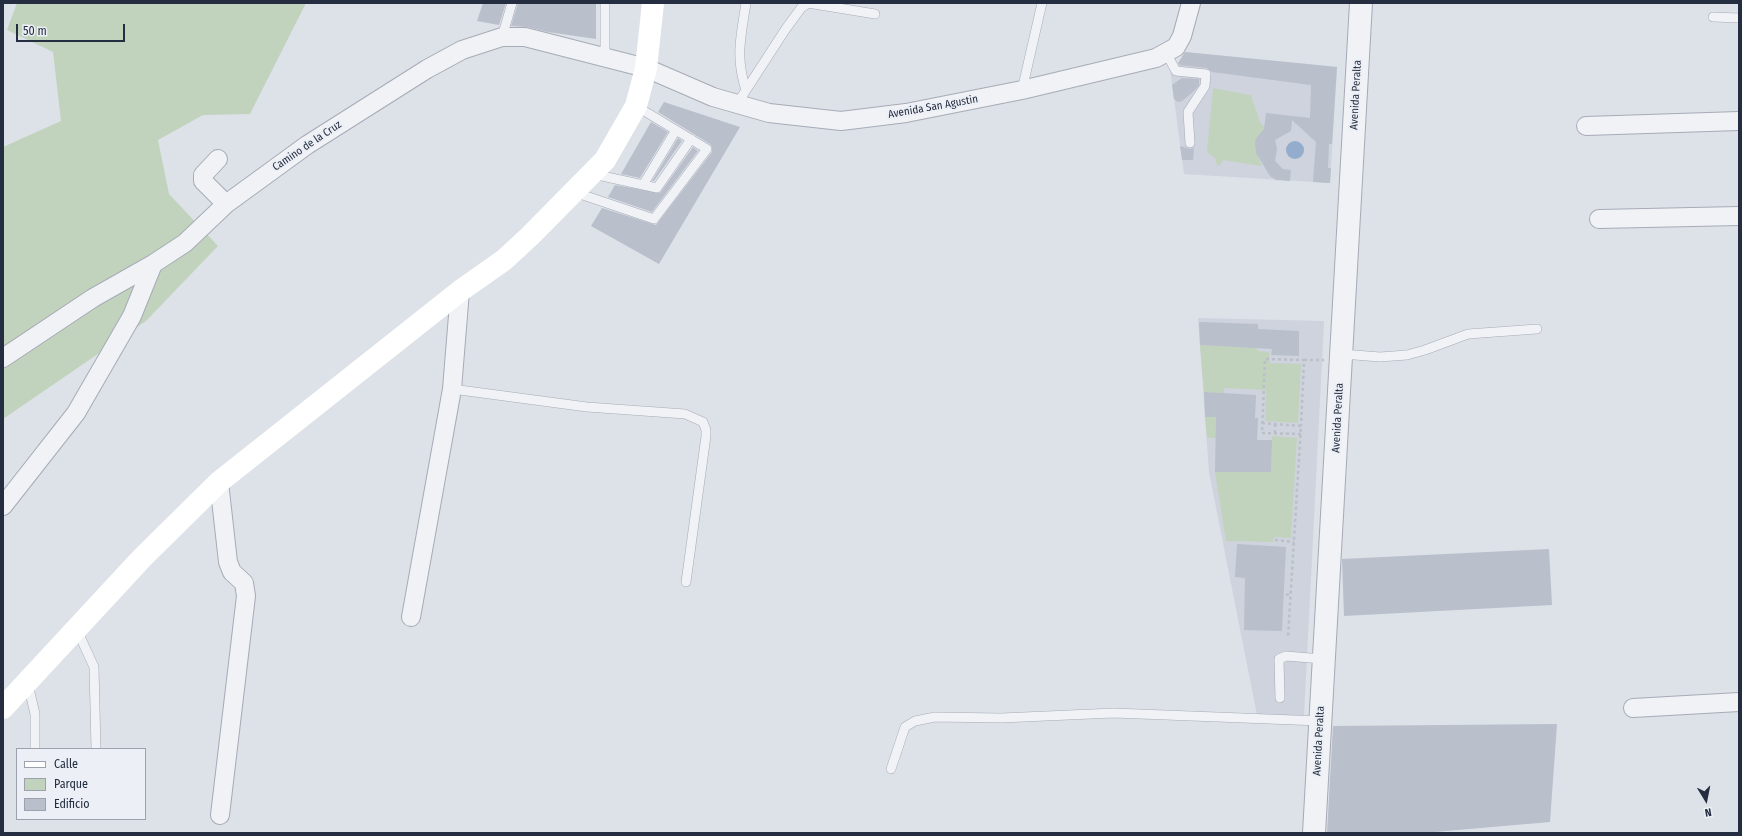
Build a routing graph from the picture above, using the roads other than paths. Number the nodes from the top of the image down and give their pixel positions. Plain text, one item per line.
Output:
1 (512, 3) edge
2 (605, 3) edge
3 (654, 3) edge
4 (746, 3) edge
5 (1042, 3) edge
6 (1191, 3) edge
7 (1361, 3) edge
8 (875, 14) dead end
9 (1713, 17) dead end
10 (1739, 18) edge
11 (502, 37) junction
12 (1166, 53) junction
13 (605, 56) junction
14 (646, 68) junction
15 (1022, 90) junction
16 (741, 97) junction
17 (636, 106) junction
18 (1739, 121) edge
19 (1586, 126) dead end
20 (676, 130) junction
21 (691, 139) junction
22 (1190, 143) dead end
23 (218, 159) dead end
24 (592, 174) junction
25 (643, 185) junction
26 (574, 192) junction
27 (226, 204) junction
28 (1739, 216) edge
29 (1598, 219) dead end
30 (153, 264) junction
31 (460, 291) junction
32 (1537, 329) dead end
33 (1342, 354) junction
34 (3, 358) edge
35 (452, 389) junction
36 (219, 482) junction
37 (3, 506) edge
38 (686, 582) dead end
39 (411, 617) dead end
40 (77, 628) junction
41 (1323, 659) junction
42 (27, 682) junction
43 (1280, 698) dead end
44 (1739, 702) edge
45 (3, 708) edge
46 (1633, 708) dead end
47 (1320, 721) junction
48 (35, 748) edge
49 (96, 748) edge
50 (891, 769) dead end
51 (220, 815) dead end
52 (1314, 833) edge

1 - 11 lane
2 - 13 lane
3 - 14 main road
4 - 16 lane
5 - 15 lane
6 - 12 street, Avenida San Agustin
7 - 33 street, Avenida Peralta
8 - 16 lane
9 - 10 lane
11 - 13 street, Camino de la Cruz
11 - 27 street, Camino de la Cruz
12 - 15 street, Avenida San Agustin
12 - 22 lane
13 - 14 street, Camino de la Cruz
14 - 16 street, Avenida San Agustin
14 - 17 main road
15 - 16 street, Avenida San Agustin
17 - 20 lane
17 - 24 main road
18 - 19 street
20 - 21 lane
20 - 25 lane
21 - 25 lane
21 - 26 lane
23 - 27 street
24 - 25 lane
24 - 26 main road
26 - 31 main road
27 - 30 street, Camino de la Cruz
28 - 29 street
30 - 34 street, Camino de la Cruz
30 - 37 street
31 - 35 street
31 - 36 main road
32 - 33 lane
33 - 41 street, Avenida Peralta
35 - 38 lane
35 - 39 street
36 - 40 main road
36 - 51 street
40 - 42 main road
40 - 49 lane
41 - 43 lane
41 - 47 street, Avenida Peralta
42 - 45 main road
42 - 48 lane
44 - 46 street
47 - 50 lane
47 - 52 street, Avenida Peralta

